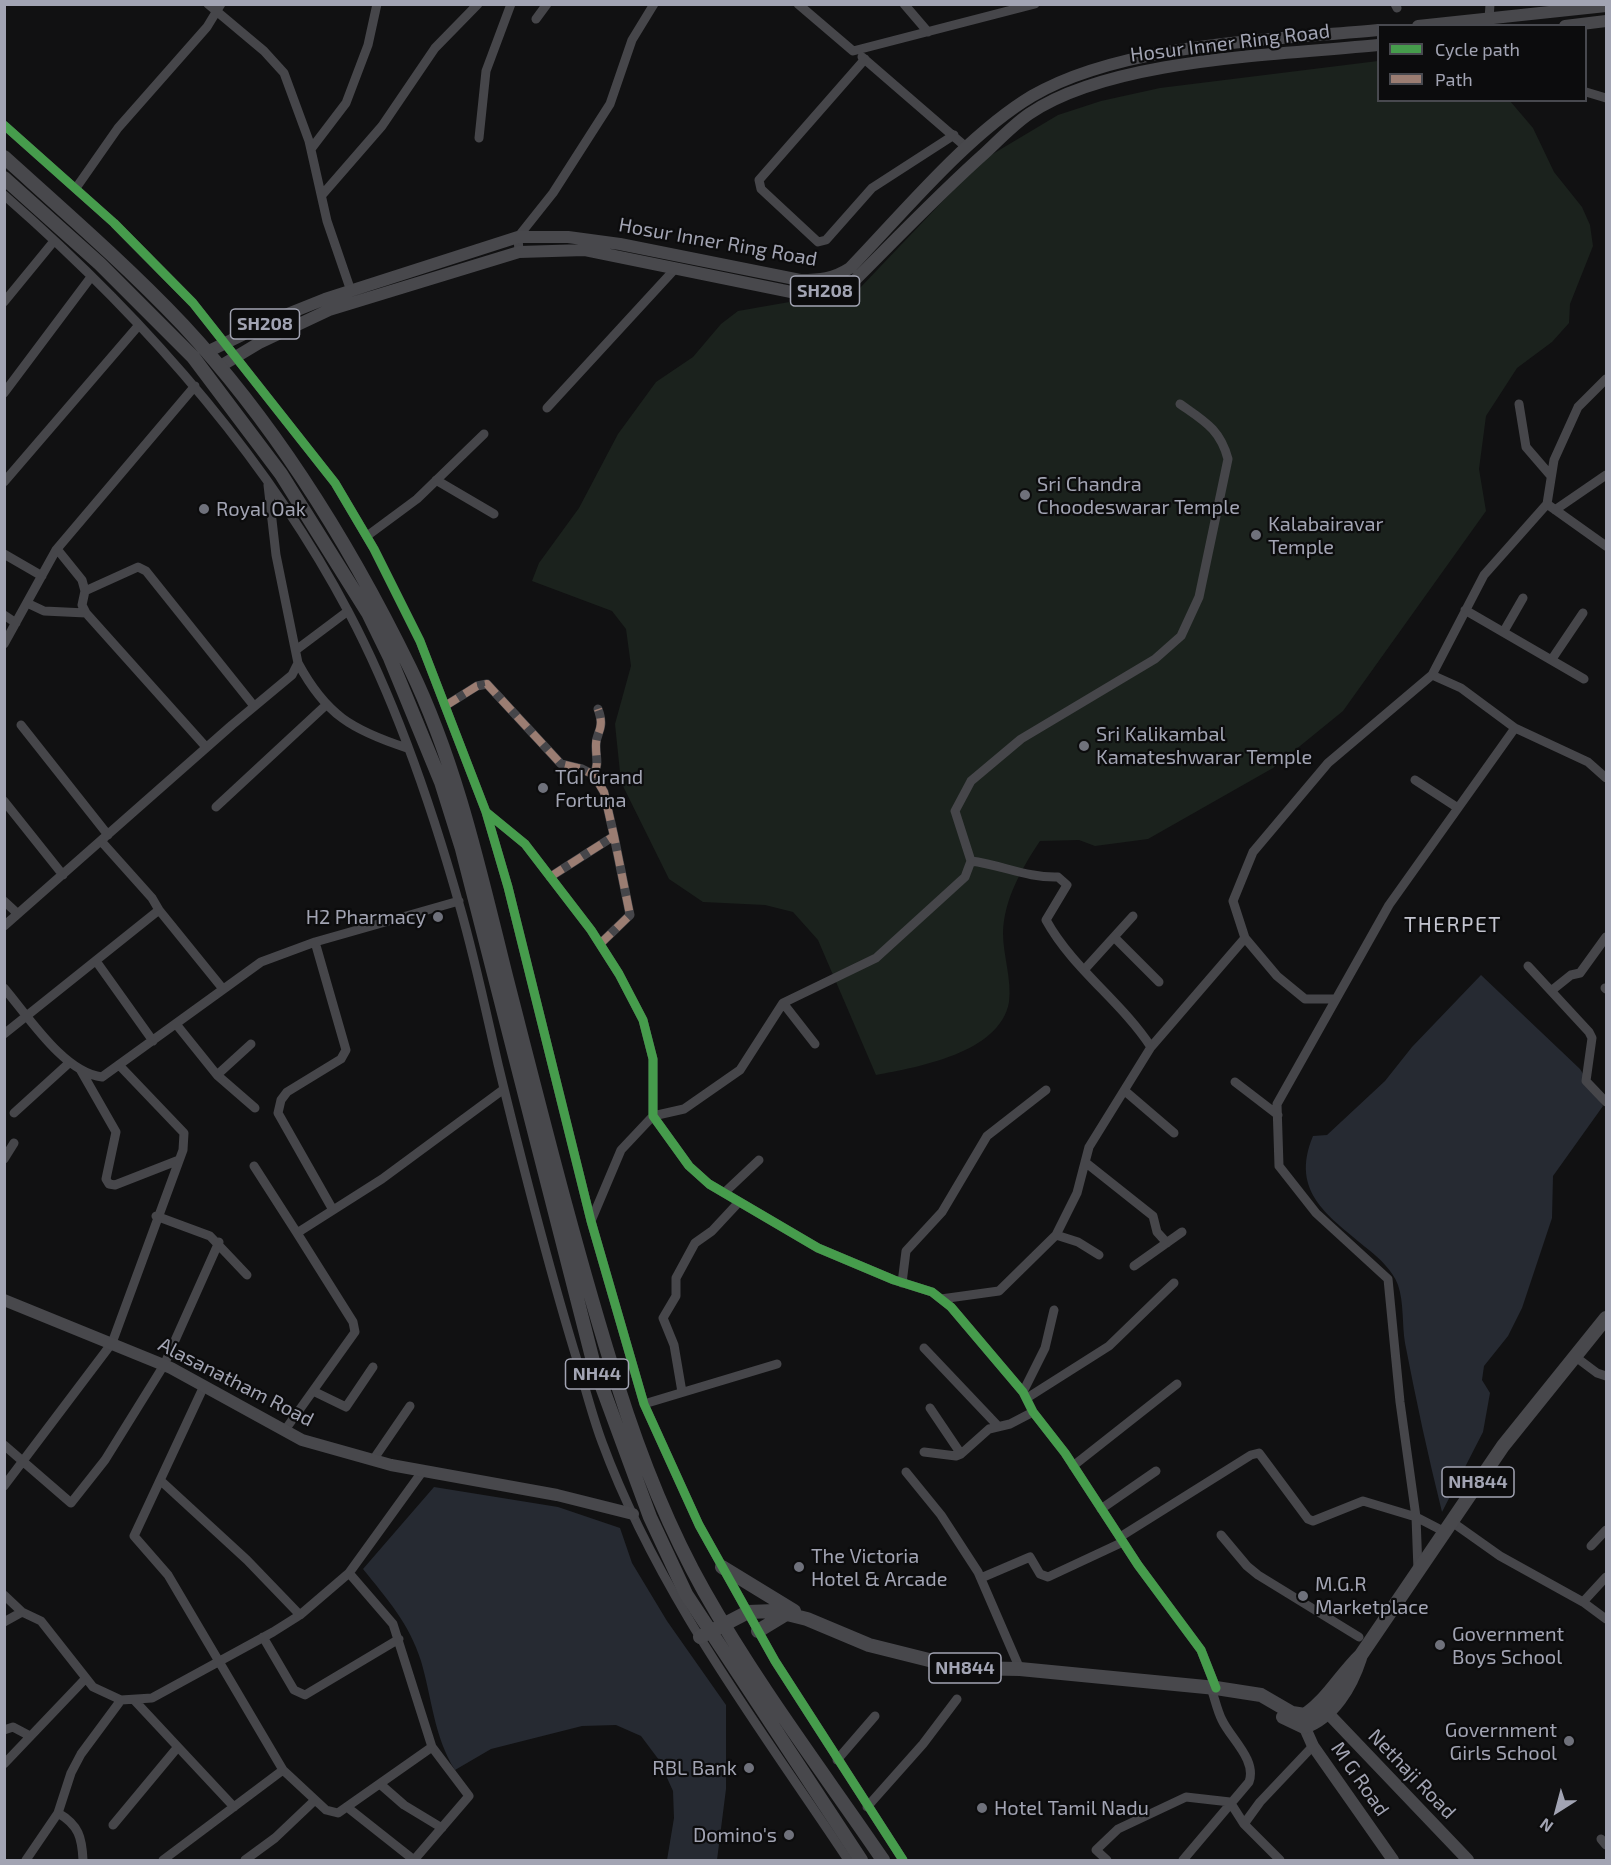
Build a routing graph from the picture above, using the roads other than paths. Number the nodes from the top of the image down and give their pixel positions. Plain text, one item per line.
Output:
1 (208, 4) edge
2 (377, 4) edge
3 (478, 4) edge
4 (511, 4) edge
5 (547, 4) edge
6 (654, 4) edge
7 (798, 4) edge
8 (904, 4) edge
9 (1490, 4) edge
10 (1028, 5) edge
11 (1606, 6) edge
12 (219, 9) edge
13 (536, 19) dead end
14 (1489, 20) junction
15 (1606, 21) edge
16 (1442, 24) edge
17 (1581, 24) edge
18 (1377, 30) edge
19 (928, 32) junction
20 (1377, 45) edge
21 (853, 51) junction
22 (865, 59) junction
23 (1587, 92) edge
24 (1606, 98) edge
25 (4, 125) edge
26 (954, 135) junction
27 (479, 138) dead end
28 (966, 147) junction
29 (311, 148) junction
30 (4, 157) edge
31 (4, 178) edge
32 (76, 188) junction
33 (4, 195) edge
34 (322, 195) junction
35 (518, 237) junction
36 (54, 241) junction
37 (519, 252) junction
38 (675, 270) junction
39 (91, 277) junction
40 (351, 291) junction
41 (4, 302) edge
42 (139, 324) junction
43 (226, 343) junction
44 (207, 352) junction
45 (237, 356) junction
46 (219, 367) junction
47 (1606, 379) edge
48 (195, 387) junction
49 (4, 393) edge
50 (1180, 404) dead end
51 (1519, 404) dead end
52 (547, 408) dead end
53 (484, 434) dead end
54 (1606, 475) edge
55 (1551, 476) junction
56 (436, 480) junction
57 (4, 482) edge
58 (267, 482) junction
59 (1551, 507) junction
60 (494, 514) dead end
61 (367, 536) junction
62 (1606, 546) edge
63 (57, 549) junction
64 (4, 554) edge
65 (42, 576) junction
66 (85, 591) junction
67 (1523, 598) dead end
68 (27, 603) junction
69 (1465, 610) junction
70 (348, 611) junction
71 (86, 613) junction
72 (1582, 613) dead end
73 (4, 615) edge
74 (16, 623) junction
75 (1504, 631) junction
76 (4, 644) edge
77 (297, 650) junction
78 (1552, 659) junction
79 (298, 663) junction
80 (1432, 675) junction
81 (1584, 679) dead end
82 (326, 705) junction
83 (254, 706) junction
84 (445, 706) junction
85 (598, 709) dead end
86 (21, 725) dead end
87 (1515, 729) junction
88 (206, 747) junction
89 (407, 748) junction
90 (594, 775) junction
91 (1606, 778) edge
92 (1414, 780) dead end
93 (4, 801) edge
94 (216, 807) dead end
95 (1458, 808) junction
96 (486, 812) junction
97 (614, 836) junction
98 (105, 838) junction
99 (971, 861) junction
100 (63, 875) junction
101 (550, 877) junction
102 (4, 901) edge
103 (459, 902) junction
104 (159, 910) junction
105 (18, 914) junction
106 (1133, 916) dead end
107 (4, 926) edge
108 (1114, 937) junction
109 (1606, 937) edge
110 (1245, 938) junction
111 (315, 942) junction
112 (600, 944) junction
113 (96, 962) junction
114 (1528, 966) dead end
115 (1084, 970) junction
116 (1159, 982) dead end
117 (4, 988) edge
118 (223, 989) junction
119 (1551, 991) junction
120 (1336, 999) junction
121 (783, 1003) junction
122 (29, 1016) junction
123 (176, 1024) junction
124 (4, 1034) edge
125 (153, 1041) junction
126 (251, 1044) dead end
127 (815, 1044) dead end
128 (1151, 1047) junction
129 (69, 1063) junction
130 (119, 1065) junction
131 (80, 1069) junction
132 (217, 1076) junction
133 (1235, 1082) dead end
134 (504, 1089) junction
135 (1046, 1090) dead end
136 (1125, 1091) junction
137 (1606, 1102) edge
138 (255, 1108) dead end
139 (14, 1113) dead end
140 (653, 1116) junction
141 (1278, 1116) junction
142 (1174, 1133) dead end
143 (14, 1143) dead end
144 (4, 1159) edge
145 (179, 1160) junction
146 (759, 1160) dead end
147 (1085, 1162) junction
148 (254, 1166) dead end
149 (724, 1193) junction
150 (739, 1202) junction
151 (333, 1210) junction
152 (156, 1216) junction
153 (591, 1221) junction
154 (1182, 1232) dead end
155 (297, 1233) junction
156 (1056, 1235) junction
157 (219, 1242) junction
158 (1167, 1243) junction
159 (1099, 1255) dead end
160 (1134, 1266) dead end
161 (247, 1275) dead end
162 (902, 1283) junction
163 (1174, 1283) dead end
164 (941, 1299) junction
165 (4, 1300) edge
166 (1054, 1310) dead end
167 (1606, 1318) edge
168 (112, 1343) junction
169 (924, 1348) dead end
170 (1577, 1358) junction
171 (777, 1364) dead end
172 (164, 1365) junction
173 (373, 1367) dead end
174 (1606, 1376) edge
175 (1177, 1384) dead end
176 (204, 1386) junction
177 (313, 1391) junction
178 (682, 1392) junction
179 (1025, 1395) junction
180 (644, 1404) junction
181 (410, 1406) dead end
182 (930, 1408) dead end
183 (1033, 1412) junction
184 (998, 1426) junction
185 (285, 1430) junction
186 (4, 1445) edge
187 (924, 1452) dead end
188 (961, 1454) junction
189 (373, 1460) junction
190 (23, 1462) junction
191 (1073, 1466) junction
192 (1156, 1471) dead end
193 (422, 1472) junction
194 (906, 1472) dead end
195 (160, 1480) junction
196 (4, 1486) edge
197 (1101, 1509) junction
198 (633, 1514) junction
199 (1416, 1517) junction
200 (1448, 1527) junction
201 (1606, 1530) edge
202 (1221, 1535) dead end
203 (1121, 1540) junction
204 (1591, 1546) dead end
205 (722, 1567) junction
206 (349, 1573) junction
207 (1418, 1574) junction
208 (1606, 1577) edge
209 (981, 1578) junction
210 (4, 1595) edge
211 (1582, 1602) junction
212 (22, 1612) junction
213 (748, 1612) junction
214 (786, 1614) junction
215 (300, 1615) junction
216 (807, 1619) junction
217 (1606, 1619) edge
218 (4, 1622) edge
219 (758, 1631) junction
220 (263, 1637) junction
221 (700, 1637) junction
222 (1359, 1637) dead end
223 (399, 1639) junction
224 (218, 1663) junction
225 (1020, 1669) junction
226 (86, 1678) junction
227 (1213, 1688) junction
228 (957, 1699) dead end
229 (121, 1700) junction
230 (135, 1701) junction
231 (1324, 1710) junction
232 (874, 1716) dead end
233 (1302, 1721) junction
234 (4, 1730) edge
235 (30, 1736) junction
236 (1313, 1746) junction
237 (432, 1747) junction
238 (177, 1748) junction
239 (837, 1760) junction
240 (4, 1764) edge
241 (283, 1770) junction
242 (380, 1784) junction
243 (315, 1800) junction
244 (1230, 1802) junction
245 (234, 1807) junction
246 (347, 1807) junction
247 (867, 1807) junction
248 (58, 1813) junction
249 (1244, 1824) junction
250 (112, 1825) dead end
251 (442, 1828) junction
252 (26, 1860) edge
253 (83, 1860) edge
254 (163, 1860) edge
255 (245, 1860) edge
256 (414, 1860) edge
257 (848, 1860) edge
258 (861, 1860) edge
259 (883, 1860) edge
260 (903, 1860) edge
261 (1107, 1860) edge
262 (1183, 1860) edge
263 (1280, 1860) edge
264 (1393, 1860) edge
265 (1468, 1860) edge

1 - 12 street
2 - 29 street
3 - 34 street
4 - 27 street
5 - 13 street
6 - 35 street
7 - 21 street
8 - 19 street
9 - 14 street
10 - 19 street
11 - 14 main road
12 - 29 street
12 - 32 street
14 - 16 main road
15 - 17 main road
18 - 28 main road, Hosur Inner Ring Road / SH208
19 - 21 street
20 - 38 main road, Hosur Inner Ring Road / SH208
21 - 22 street
22 - 26 street
22 - 26 street
23 - 24 street
25 - 32 street
26 - 28 street
28 - 35 main road, Hosur Inner Ring Road / SH208
29 - 34 street
30 - 44 highway, NH44
31 - 258 highway, NH44
32 - 43 street
33 - 36 street
34 - 40 street
35 - 37 street
35 - 40 main road, Hosur Inner Ring Road / SH208
36 - 39 street
36 - 41 street
37 - 38 main road, Hosur Inner Ring Road / SH208
37 - 45 main road, Hosur Inner Ring Road / SH208
38 - 52 street
39 - 42 street
39 - 49 street
40 - 43 main road, Hosur Inner Ring Road / SH208
42 - 48 street
42 - 57 street
43 - 44 main road, Hosur Inner Ring Road / SH208
43 - 45 street
44 - 46 highway, NH44
45 - 46 main road, Hosur Inner Ring Road / SH208
45 - 61 street
46 - 259 highway, NH44
47 - 55 street
48 - 58 street
48 - 63 street
50 - 99 street
51 - 55 street
53 - 56 street
54 - 59 street
55 - 59 street
56 - 60 street
56 - 61 street
58 - 70 street
58 - 77 street
59 - 62 street
59 - 69 street
61 - 84 street
63 - 65 street
63 - 66 street
64 - 65 street
65 - 68 street
66 - 71 street
66 - 83 street
67 - 75 street
68 - 71 street
68 - 74 street
69 - 75 street
69 - 80 street
70 - 77 street
70 - 89 street
71 - 88 street
72 - 78 street
73 - 74 street
74 - 76 street
75 - 78 street
77 - 79 street
78 - 81 street
79 - 82 street
79 - 83 street
80 - 87 street
80 - 110 street
82 - 89 street
82 - 94 street
83 - 88 street
84 - 90 street
84 - 96 street
85 - 90 street
86 - 98 street
87 - 91 street
87 - 95 street
88 - 98 street
89 - 103 street
90 - 97 street
92 - 95 street
93 - 100 street
95 - 120 street
96 - 101 street
96 - 153 street
97 - 101 street
97 - 112 street
98 - 100 street
98 - 104 street
99 - 115 street
99 - 121 street
100 - 105 street
101 - 112 street
102 - 105 street
103 - 111 street
103 - 134 street
104 - 113 street
104 - 118 street
105 - 107 street
106 - 108 street
108 - 115 street
108 - 116 street
109 - 119 street
110 - 120 street
110 - 128 street
111 - 118 street
111 - 151 street
112 - 140 street
113 - 122 street
113 - 125 street
114 - 119 street
115 - 128 street
117 - 122 street
118 - 123 street
119 - 137 street
120 - 141 street
121 - 127 street
121 - 140 street
122 - 124 street
122 - 129 street
123 - 125 street
123 - 132 street
125 - 130 street
126 - 132 street
128 - 136 street
129 - 131 street
129 - 139 street
130 - 131 street
130 - 145 street
131 - 145 street
132 - 138 street
133 - 141 street
134 - 151 street
134 - 198 street
135 - 162 street
136 - 142 street
136 - 147 street
140 - 149 street
140 - 153 street
141 - 199 street
143 - 144 street
145 - 152 street
146 - 149 street
147 - 156 street
147 - 158 street
148 - 155 street
149 - 150 street
150 - 162 street
150 - 178 street
151 - 155 street
152 - 157 street
152 - 168 street
153 - 180 street
154 - 158 street
155 - 177 street
156 - 159 street
156 - 164 street
157 - 161 street
157 - 172 street
158 - 160 street
162 - 164 street
163 - 179 street
164 - 179 street
165 - 168 main road, Alasanatham Road
166 - 179 street
167 - 170 highway, NH844
168 - 172 main road, Alasanatham Road
168 - 190 street
169 - 184 street
170 - 174 street
170 - 200 highway, NH844
171 - 178 street
172 - 176 main road, Alasanatham Road
172 - 190 street
173 - 177 street
175 - 191 street
176 - 185 main road, Alasanatham Road
176 - 195 street
177 - 185 street
178 - 180 street
179 - 183 street
180 - 205 street
181 - 189 street
182 - 188 street
183 - 184 street
183 - 191 street
184 - 188 street
185 - 189 main road, Alasanatham Road
186 - 190 street
187 - 188 street
189 - 193 main road, Alasanatham Road
190 - 196 street
191 - 197 street
192 - 197 street
193 - 198 main road, Alasanatham Road
193 - 206 street
194 - 209 street
195 - 215 street
195 - 224 street
197 - 203 street
198 - 221 street
199 - 200 street
199 - 203 street
199 - 207 street
200 - 207 highway, NH844
200 - 211 street
201 - 204 street
202 - 222 street
203 - 209 street
203 - 227 street
205 - 213 street
205 - 216 highway
206 - 215 street
206 - 223 street
207 - 231 highway, NH844
208 - 211 street
209 - 225 street
210 - 212 street
211 - 217 street
212 - 218 street
212 - 226 street
213 - 214 highway, NH844
213 - 219 street
213 - 221 highway, NH844
214 - 216 highway, NH844
214 - 219 highway
215 - 220 street
216 - 225 highway, NH844
219 - 239 street
220 - 223 street
220 - 224 street
221 - 257 street
223 - 237 street
224 - 230 street
224 - 241 street
225 - 227 highway, NH844
226 - 229 street
226 - 235 street
227 - 233 highway, NH844
227 - 244 street
228 - 247 street
229 - 230 street
229 - 248 street
230 - 238 street
231 - 233 highway, NH844
231 - 265 main road, Nethaji Road
232 - 239 street
233 - 236 main road, M G Road
234 - 235 street
235 - 240 street
236 - 249 street
236 - 264 main road, M G Road
237 - 242 street
237 - 251 street
238 - 245 street
238 - 250 street
239 - 247 street
241 - 243 street
241 - 245 street
242 - 246 street
242 - 251 street
243 - 246 street
243 - 255 street
244 - 249 street
244 - 261 street
244 - 262 street
245 - 254 street
246 - 256 street
247 - 260 street
248 - 252 street
248 - 253 street
249 - 263 street
251 - 256 street

